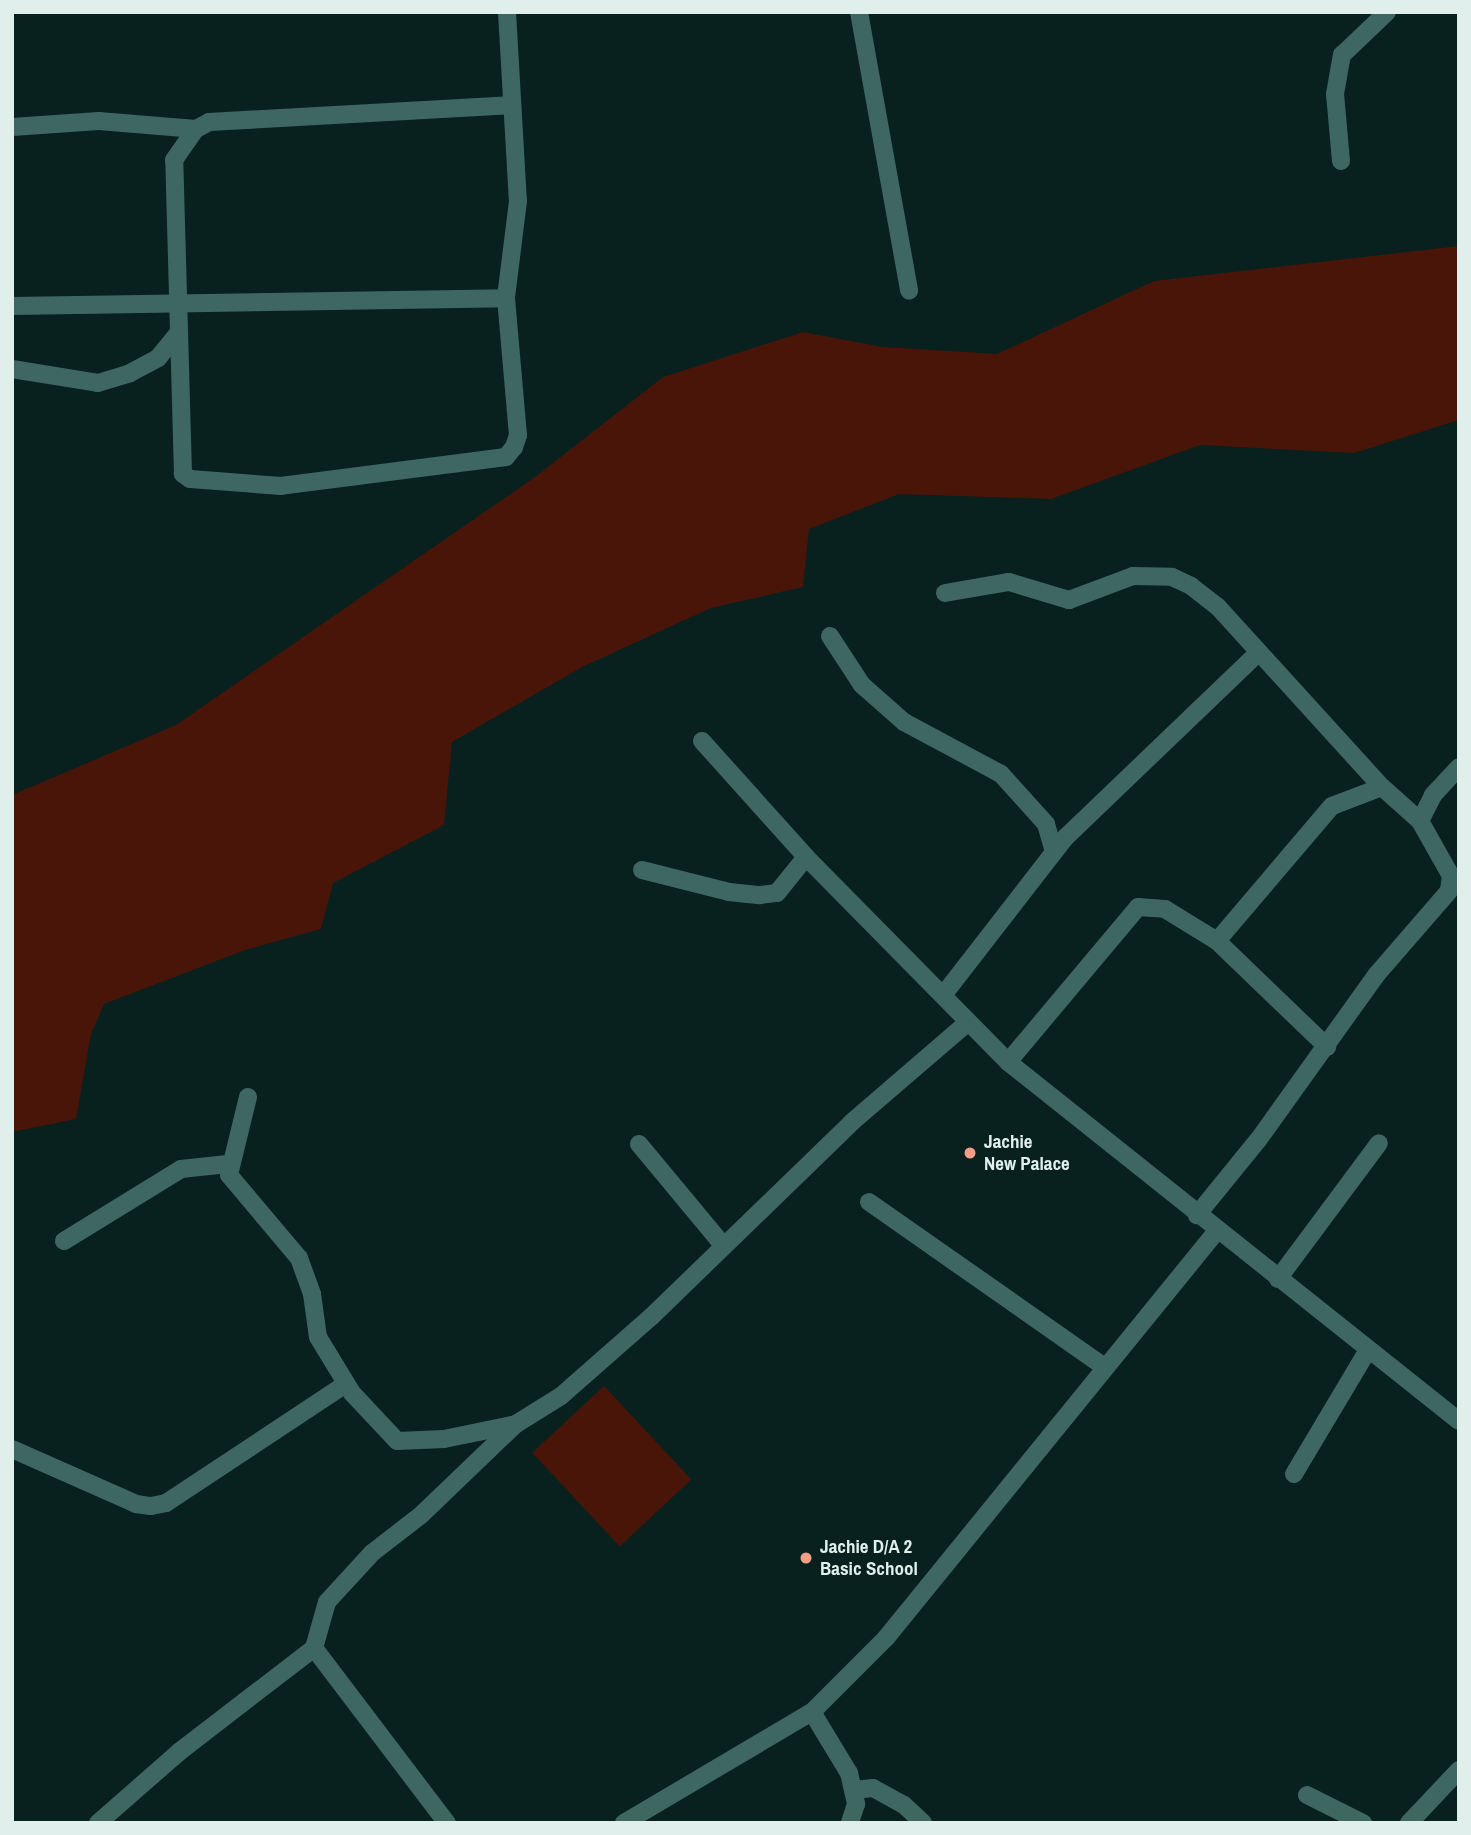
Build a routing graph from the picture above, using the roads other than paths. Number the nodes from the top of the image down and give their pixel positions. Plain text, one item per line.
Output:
1 (507, 12) edge
2 (859, 12) edge
3 (1387, 12) edge
4 (510, 105) junction
5 (12, 127) edge
6 (196, 129) junction
7 (1341, 161) dead end
8 (909, 291) dead end
9 (506, 298) junction
10 (180, 304) junction
11 (12, 306) edge
12 (179, 332) junction
13 (12, 369) edge
14 (945, 593) dead end
15 (830, 636) dead end
16 (1259, 652) junction
17 (702, 741) dead end
18 (1459, 767) edge
19 (1382, 787) junction
20 (1420, 821) junction
21 (1054, 852) junction
22 (806, 858) junction
23 (642, 870) dead end
24 (1217, 941) junction
25 (944, 994) junction
26 (967, 1023) junction
27 (1327, 1047) junction
28 (1008, 1062) junction
29 (248, 1097) dead end
30 (1379, 1143) dead end
31 (639, 1144) dead end
32 (228, 1164) junction
33 (869, 1202) dead end
34 (1197, 1215) junction
35 (1216, 1232) junction
36 (64, 1241) dead end
37 (723, 1245) junction
38 (1278, 1279) junction
39 (1368, 1350) junction
40 (1103, 1366) junction
41 (346, 1384) junction
42 (1459, 1421) edge
43 (516, 1424) junction
44 (12, 1450) edge
45 (1294, 1474) dead end
46 (314, 1648) junction
47 (812, 1712) junction
48 (1459, 1770) edge
49 (854, 1790) junction
50 (1307, 1796) dead end
51 (98, 1823) edge
52 (447, 1823) edge
53 (624, 1823) edge
54 (850, 1823) edge
55 (923, 1823) edge
56 (1363, 1823) edge
57 (1409, 1823) edge

1 - 4 street
2 - 8 street
3 - 7 street
4 - 6 street
4 - 9 street
5 - 6 street
6 - 10 street
9 - 10 street
9 - 12 street
10 - 11 street
10 - 12 street
12 - 13 street
14 - 16 street
15 - 21 street
16 - 19 street
16 - 21 street
17 - 22 street
18 - 20 street
19 - 20 street
19 - 24 street
20 - 27 street
21 - 25 street
22 - 23 street
22 - 25 street
24 - 27 street
24 - 28 street
25 - 26 street
26 - 28 street
26 - 37 street
27 - 34 street
28 - 34 street
29 - 32 street
30 - 38 street
31 - 37 street
32 - 36 street
32 - 41 street
33 - 40 street
34 - 35 street
35 - 38 street
35 - 40 street
37 - 43 street
38 - 39 street
39 - 42 street
39 - 45 street
40 - 47 street
41 - 43 street
41 - 44 street
43 - 46 street
46 - 51 street
46 - 52 street
47 - 49 street
47 - 53 street
48 - 57 street
49 - 54 street
49 - 55 street
50 - 56 street

